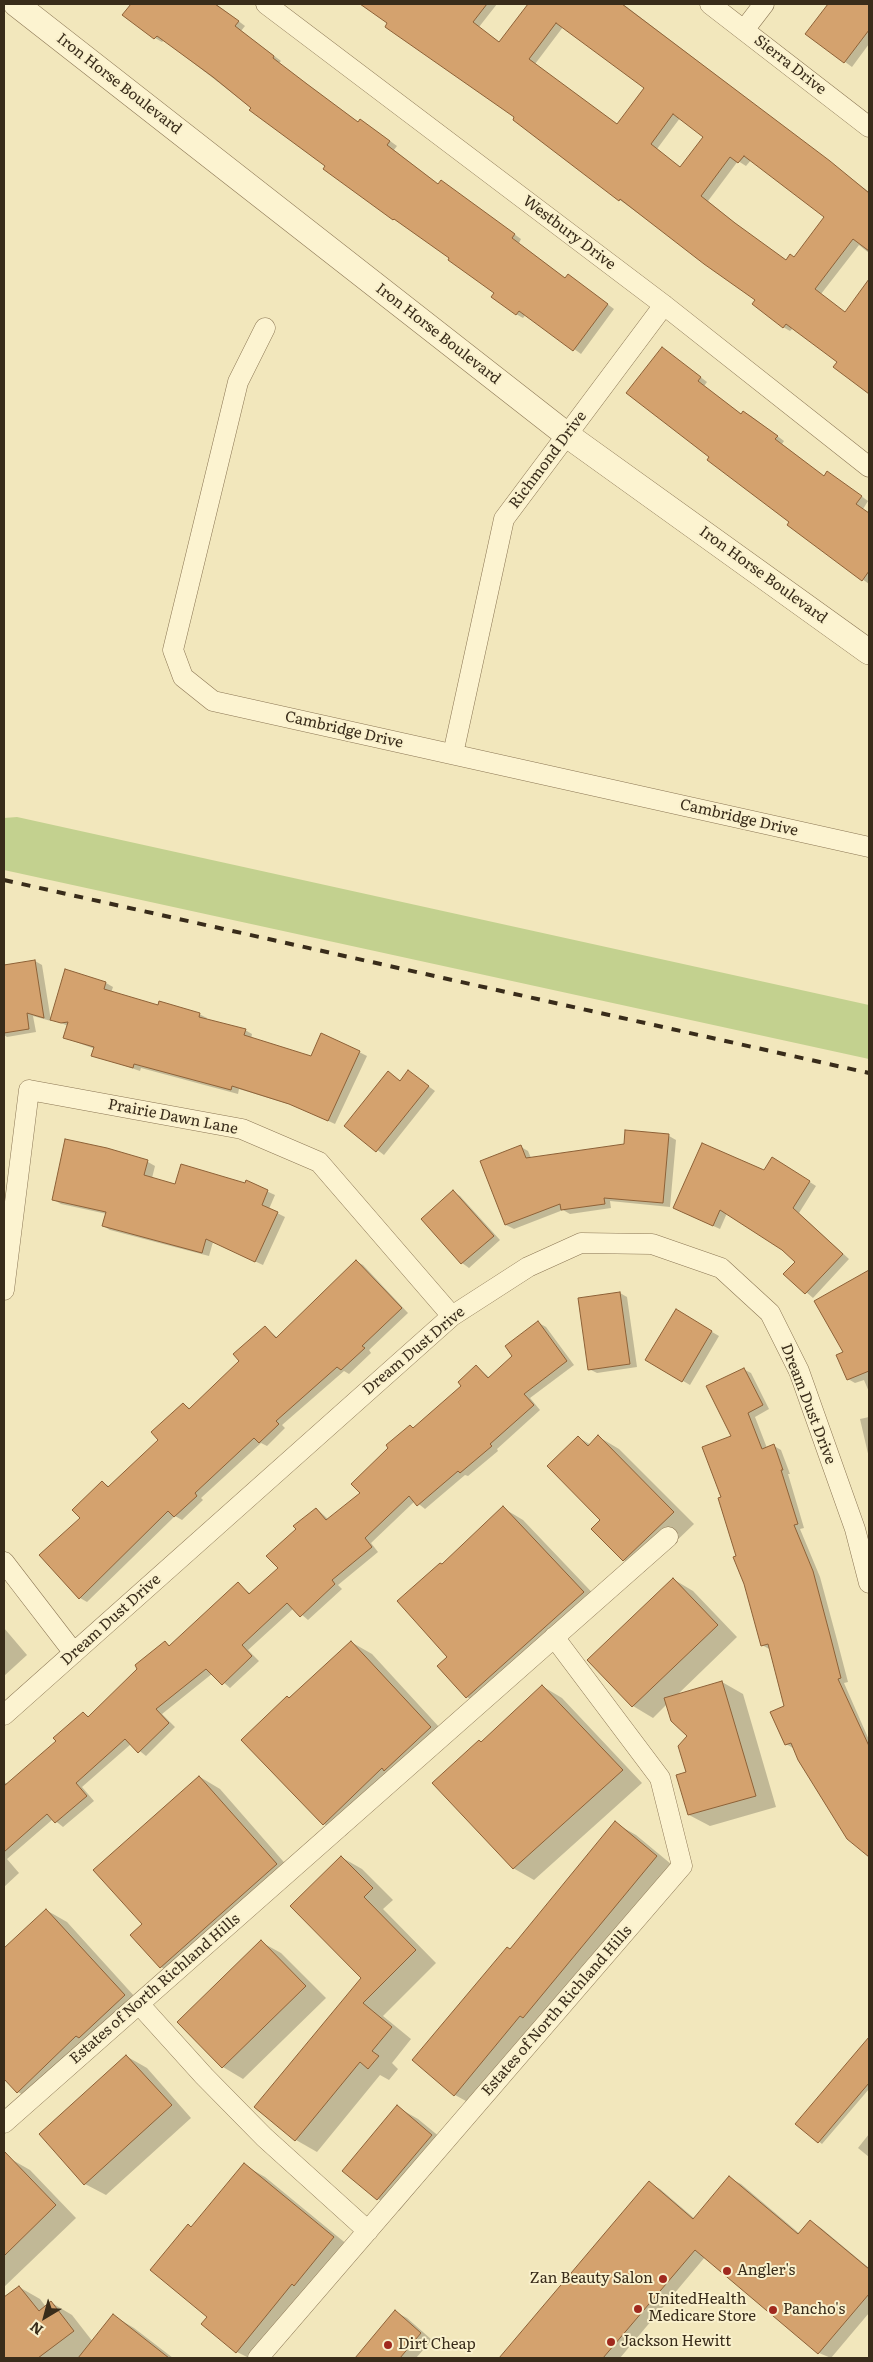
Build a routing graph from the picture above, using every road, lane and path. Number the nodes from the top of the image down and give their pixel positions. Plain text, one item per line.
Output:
1 (16, 4) edge
2 (266, 4) edge
3 (710, 4) edge
4 (764, 4) edge
5 (744, 30) junction
6 (869, 127) edge
7 (664, 305) junction
8 (265, 328) dead end
9 (567, 435) junction
10 (869, 467) edge
11 (869, 652) edge
12 (453, 754) junction
13 (869, 847) edge
14 (4, 1290) edge
15 (452, 1316) junction
16 (862, 1528) edge
17 (668, 1537) dead end
18 (4, 1562) edge
19 (869, 1583) edge
20 (554, 1637) junction
21 (74, 1653) junction
22 (4, 1716) edge
23 (139, 2004) junction
24 (4, 2122) edge
25 (368, 2231) junction
26 (258, 2358) edge

1 - 9 street, Iron Horse Boulevard
2 - 7 street, Westbury Drive
3 - 5 street, Sierra Drive
4 - 5 street
5 - 6 street, Sierra Drive
7 - 9 street, Richmond Drive
7 - 10 street, Westbury Drive
8 - 12 street, Cambridge Drive
9 - 11 street, Iron Horse Boulevard
9 - 12 street, Richmond Drive
12 - 13 street, Cambridge Drive
14 - 15 street, Prairie Dawn Lane
15 - 16 street, Dream Dust Drive
15 - 21 street, Dream Dust Drive
16 - 19 street, Dream Dust Drive
17 - 20 street, Estates of North Richland Hills
18 - 21 street
20 - 23 street, Estates of North Richland Hills
20 - 25 street, Estates of North Richland Hills
21 - 22 street, Dream Dust Drive
23 - 24 street, Estates of North Richland Hills
23 - 25 street
25 - 26 street, Estates of North Richland Hills

